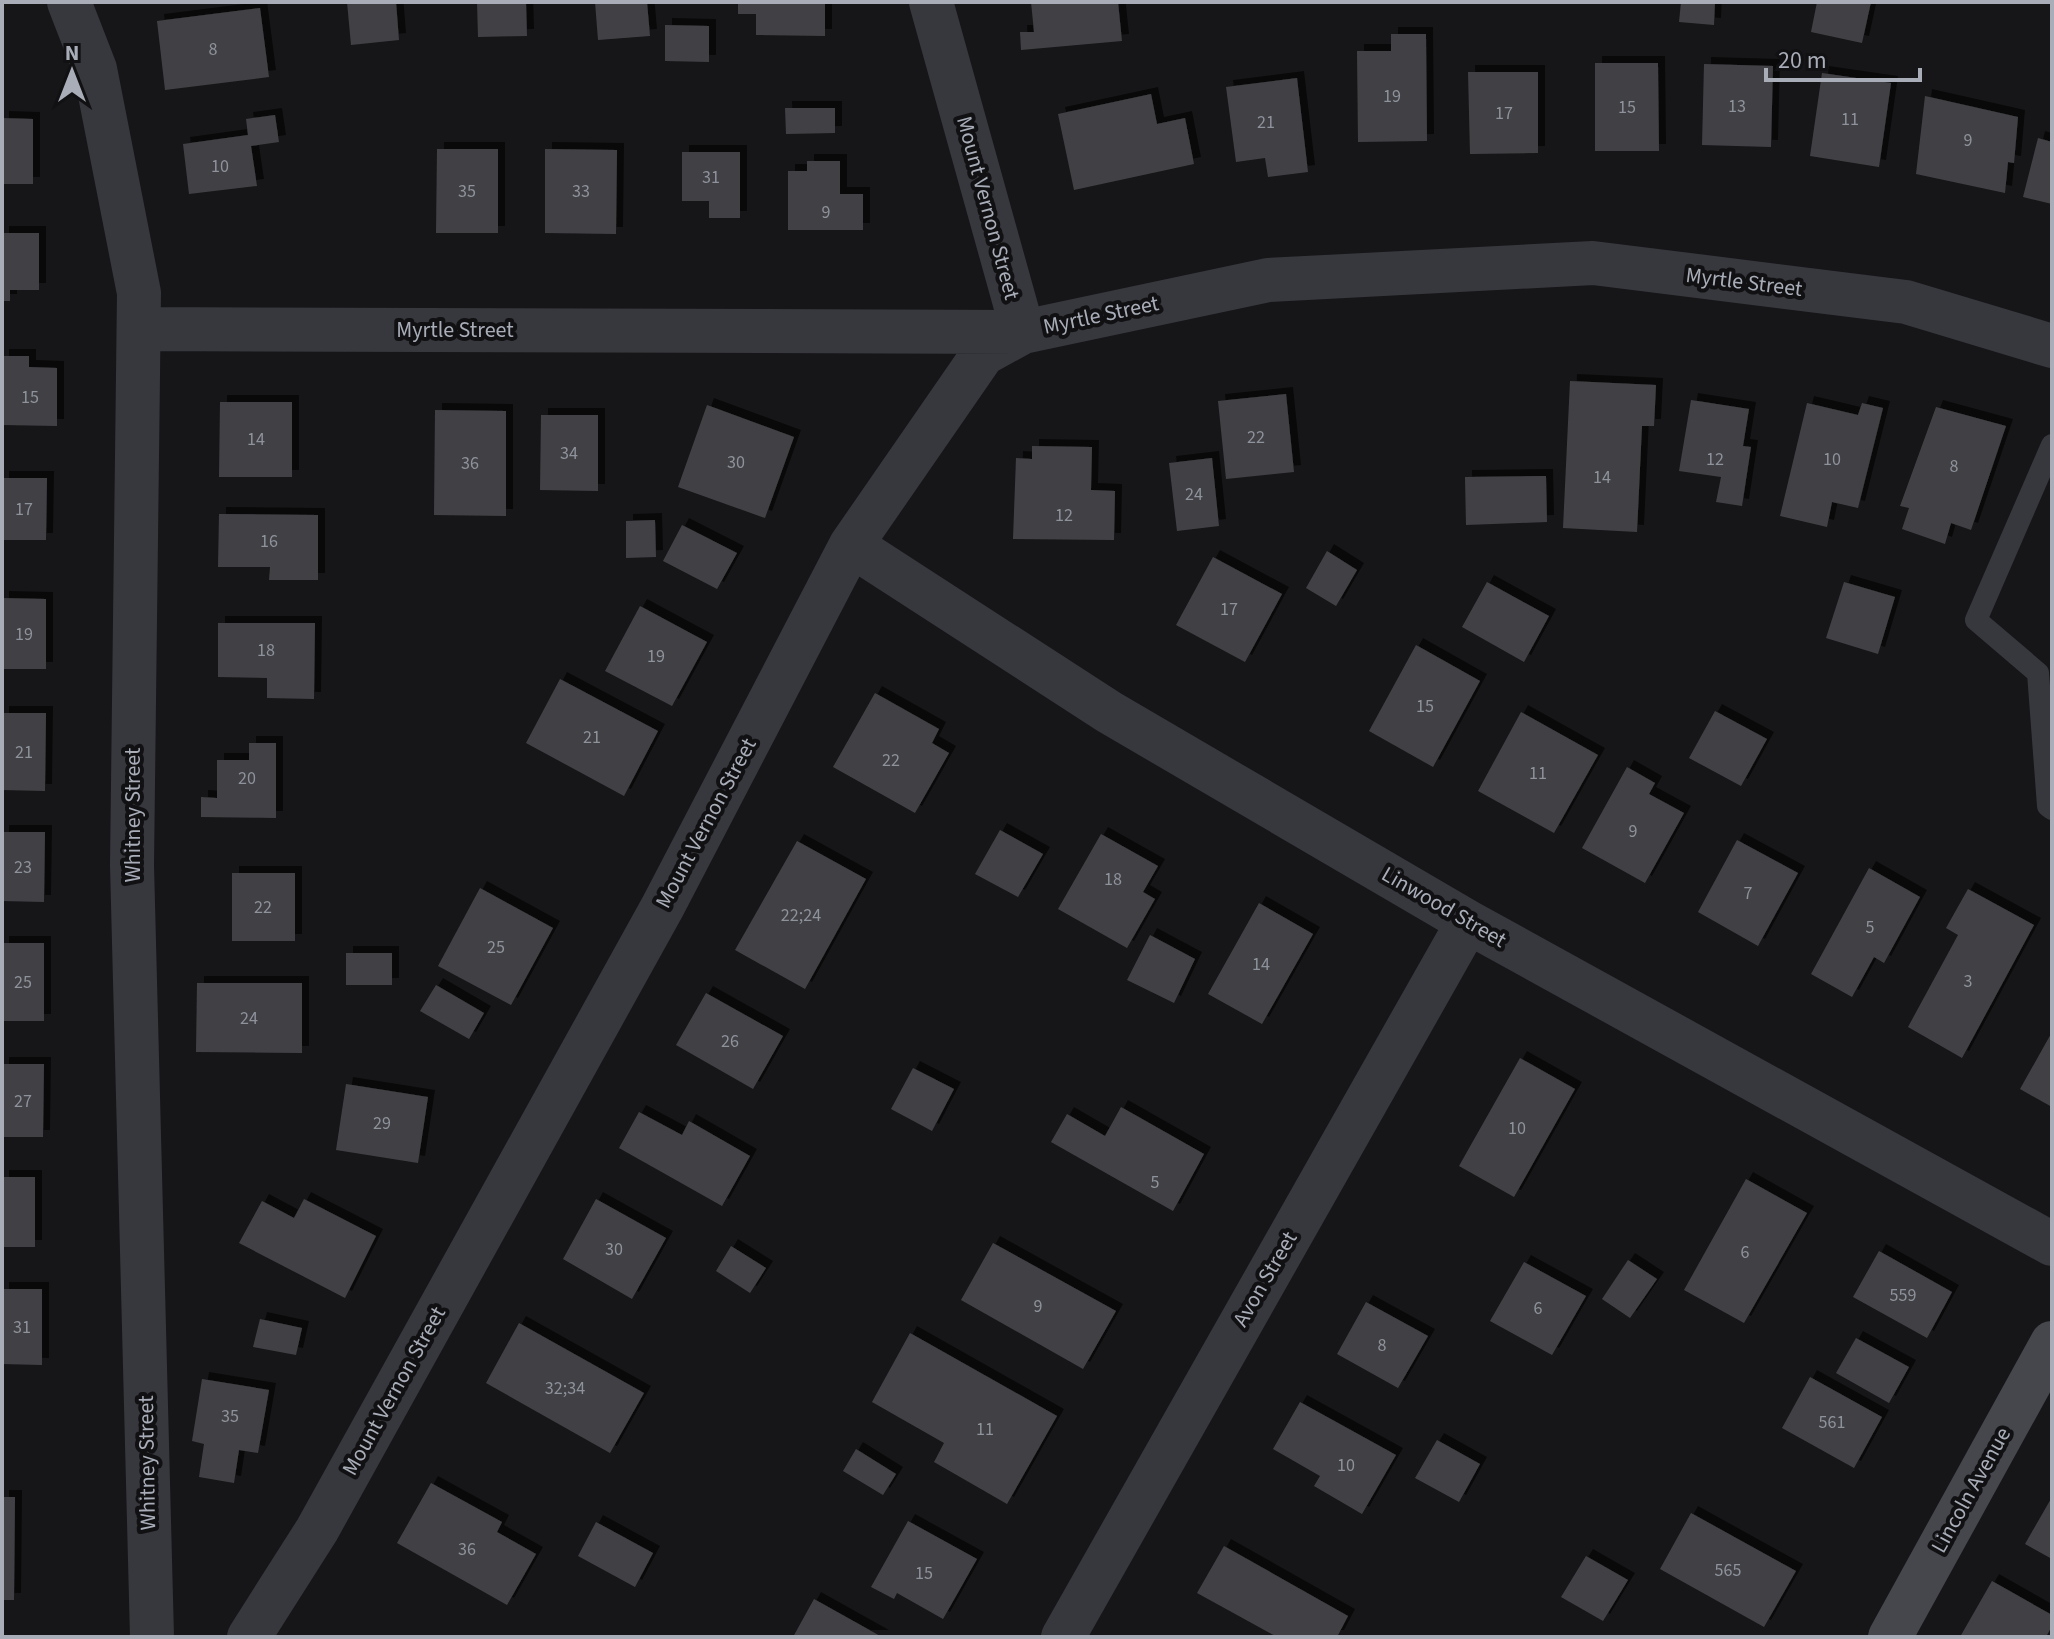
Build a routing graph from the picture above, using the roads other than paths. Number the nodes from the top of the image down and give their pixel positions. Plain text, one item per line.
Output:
1 (69, 2) edge
2 (931, 2) edge
3 (139, 329) junction
4 (1023, 332) junction
5 (2052, 346) edge
6 (2052, 445) edge
7 (851, 545) junction
8 (2052, 809) edge
9 (1468, 922) junction
10 (2052, 1244) edge
11 (2052, 1343) edge
12 (152, 1637) edge
13 (249, 1637) edge
14 (1063, 1637) edge
15 (1890, 1637) edge

1 - 3 street, Whitney Street
2 - 4 street, Mount Vernon Street
3 - 4 street, Myrtle Street
3 - 12 street, Whitney Street
4 - 5 street, Myrtle Street
4 - 7 street, Mount Vernon Street
6 - 8 lane
7 - 9 street, Linwood Street
7 - 13 street, Mount Vernon Street
9 - 10 street, Linwood Street
9 - 14 street, Avon Street
11 - 15 main road, Lincoln Avenue

